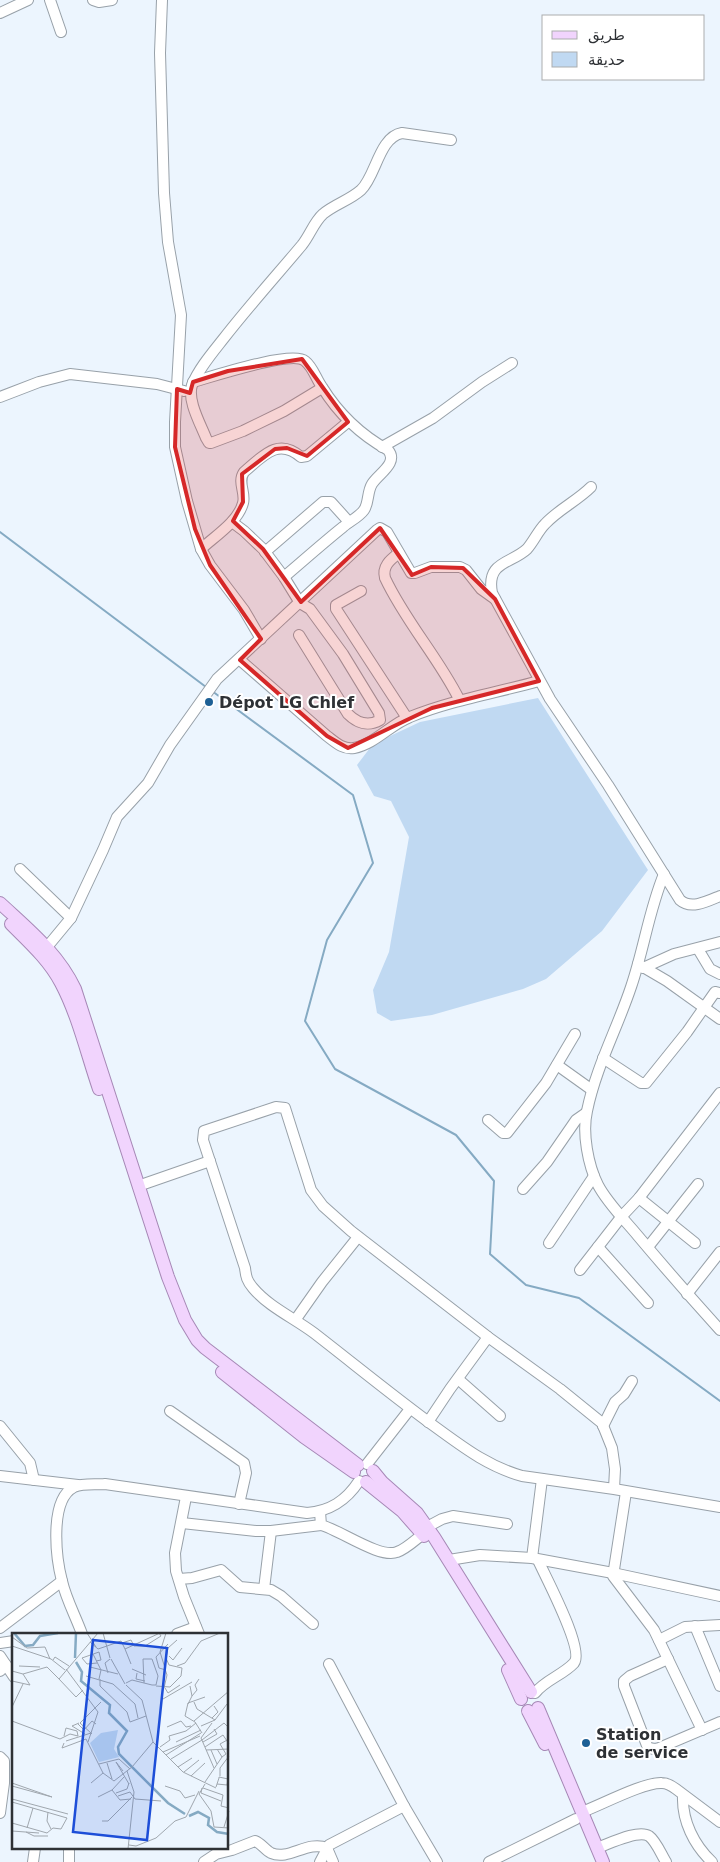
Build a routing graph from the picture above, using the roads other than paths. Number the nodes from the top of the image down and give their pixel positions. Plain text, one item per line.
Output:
1 (28, 0) edge
2 (50, 0) edge
3 (93, 0) edge
4 (112, 0) edge
5 (162, 0) edge
6 (5, 7) edge
7 (61, 32) dead end
8 (451, 140) dead end
9 (512, 363) dead end
10 (193, 382) junction
11 (322, 388) junction
12 (177, 389) junction
13 (190, 393) junction
14 (0, 397) edge
15 (348, 422) junction
16 (382, 447) junction
17 (591, 487) dead end
18 (232, 522) junction
19 (349, 522) junction
20 (201, 548) junction
21 (265, 552) junction
22 (398, 553) junction
23 (284, 577) junction
24 (361, 591) dead end
25 (494, 599) junction
26 (300, 603) junction
27 (299, 635) dead end
28 (261, 639) junction
29 (240, 660) junction
30 (539, 681) junction
31 (459, 699) junction
32 (407, 718) junction
33 (20, 869) dead end
34 (664, 874) junction
35 (720, 896) edge
36 (0, 903) edge
37 (0, 914) edge
38 (71, 918) junction
39 (720, 942) edge
40 (42, 946) junction
41 (698, 949) junction
42 (641, 966) junction
43 (720, 974) edge
44 (720, 993) edge
45 (704, 1008) junction
46 (720, 1019) edge
47 (575, 1034) dead end
48 (603, 1058) junction
49 (557, 1065) junction
50 (592, 1090) junction
51 (720, 1093) edge
52 (586, 1113) junction
53 (488, 1120) dead end
54 (210, 1162) junction
55 (594, 1176) junction
56 (698, 1184) dead end
57 (135, 1186) junction
58 (523, 1189) dead end
59 (639, 1198) junction
60 (622, 1216) junction
61 (668, 1222) junction
62 (358, 1237) junction
63 (549, 1243) dead end
64 (695, 1243) dead end
65 (598, 1247) junction
66 (648, 1247) junction
67 (720, 1252) edge
68 (580, 1270) dead end
69 (687, 1294) junction
70 (648, 1304) dead end
71 (296, 1319) junction
72 (720, 1330) edge
73 (488, 1337) junction
74 (458, 1379) junction
75 (632, 1381) dead end
76 (410, 1409) junction
77 (170, 1411) dead end
78 (500, 1416) dead end
79 (428, 1422) junction
80 (0, 1426) edge
81 (603, 1426) junction
82 (363, 1472) junction
83 (0, 1476) edge
84 (542, 1479) junction
85 (34, 1480) junction
86 (80, 1485) junction
87 (614, 1489) junction
88 (626, 1492) junction
89 (186, 1497) junction
90 (239, 1504) junction
91 (720, 1507) edge
92 (320, 1512) junction
93 (182, 1523) junction
94 (321, 1524) junction
95 (507, 1524) dead end
96 (425, 1530) junction
97 (271, 1531) junction
98 (535, 1559) junction
99 (449, 1560) junction
100 (613, 1572) junction
101 (179, 1579) junction
102 (62, 1581) junction
103 (264, 1589) junction
104 (720, 1596) edge
105 (313, 1624) dead end
106 (720, 1624) edge
107 (695, 1626) junction
108 (0, 1628) edge
109 (197, 1631) edge
110 (82, 1633) edge
111 (184, 1633) edge
112 (659, 1640) junction
113 (668, 1659) junction
114 (2, 1664) edge
115 (329, 1664) dead end
116 (12, 1676) edge
117 (720, 1686) edge
118 (529, 1695) junction
119 (720, 1722) edge
120 (702, 1730) junction
121 (1, 1760) edge
122 (683, 1796) junction
123 (404, 1806) junction
124 (0, 1813) edge
125 (579, 1815) junction
126 (720, 1822) edge
127 (327, 1848) junction
128 (597, 1848) junction
129 (204, 1862) edge
130 (320, 1862) edge
131 (333, 1862) edge
132 (437, 1862) edge
133 (489, 1862) edge
134 (595, 1862) edge
135 (603, 1862) edge
136 (666, 1862) edge
137 (712, 1862) edge

1 - 6 street
2 - 7 street
3 - 4 street
5 - 12 street
8 - 10 street
9 - 16 street
10 - 11 street
10 - 13 street
11 - 13 street
11 - 15 street
12 - 13 street
12 - 14 street
12 - 20 street
15 - 16 street
15 - 18 street
16 - 19 street
17 - 25 street
18 - 20 street
18 - 21 street
19 - 21 street
19 - 23 street
20 - 28 street
21 - 23 street
22 - 25 street
22 - 26 street
22 - 31 street
23 - 26 street
24 - 32 street
25 - 30 street
26 - 27 street
26 - 28 street
28 - 29 street
29 - 32 street
29 - 38 street
30 - 31 street
30 - 34 street
31 - 32 street
33 - 38 street
34 - 35 street
34 - 42 street
36 - 40 main road
37 - 40 main road
38 - 40 street
39 - 41 street
40 - 57 main road
41 - 42 street
41 - 43 street
42 - 45 street
42 - 48 street
44 - 45 street
45 - 46 street
45 - 48 street
47 - 49 street
48 - 50 street
49 - 50 street
49 - 53 street
50 - 52 street
51 - 59 street
52 - 55 street
52 - 58 street
54 - 57 street
54 - 62 street
54 - 71 street
55 - 60 street
55 - 63 street
56 - 61 street
57 - 82 main road
59 - 60 street
59 - 61 street
60 - 65 street
60 - 66 street
61 - 64 street
61 - 66 street
62 - 71 street
62 - 73 street
65 - 68 street
65 - 70 street
66 - 69 street
67 - 69 street
69 - 72 street
71 - 76 street
73 - 74 street
73 - 81 street
74 - 78 street
74 - 79 street
75 - 81 street
76 - 79 street
76 - 82 street
77 - 90 street
79 - 84 street
80 - 85 street
81 - 87 street
82 - 92 street
82 - 96 main road
83 - 85 street
84 - 87 street
84 - 98 street
85 - 86 street
86 - 89 street
86 - 102 street
87 - 88 street
88 - 91 street
88 - 100 street
89 - 90 street
89 - 93 street
90 - 92 street
92 - 94 street
93 - 97 street
93 - 101 street
94 - 96 street
94 - 97 street
95 - 96 street
96 - 99 main road
96 - 118 main road
97 - 103 street
98 - 99 street
98 - 100 street
98 - 118 street
99 - 118 main road
100 - 104 street
100 - 112 street
101 - 103 street
101 - 109 street
102 - 108 street
102 - 110 street
103 - 105 street
106 - 107 street
107 - 112 street
107 - 117 street
109 - 111 street
112 - 113 street
113 - 120 street
113 - 120 street
114 - 116 street
115 - 123 street
118 - 125 main road
119 - 120 street
121 - 124 street
122 - 125 street
122 - 126 street
122 - 137 street
123 - 127 street
123 - 132 street
125 - 128 main road
125 - 133 street
125 - 134 main road
127 - 129 street
127 - 130 street
127 - 131 street
128 - 135 main road
128 - 136 street

